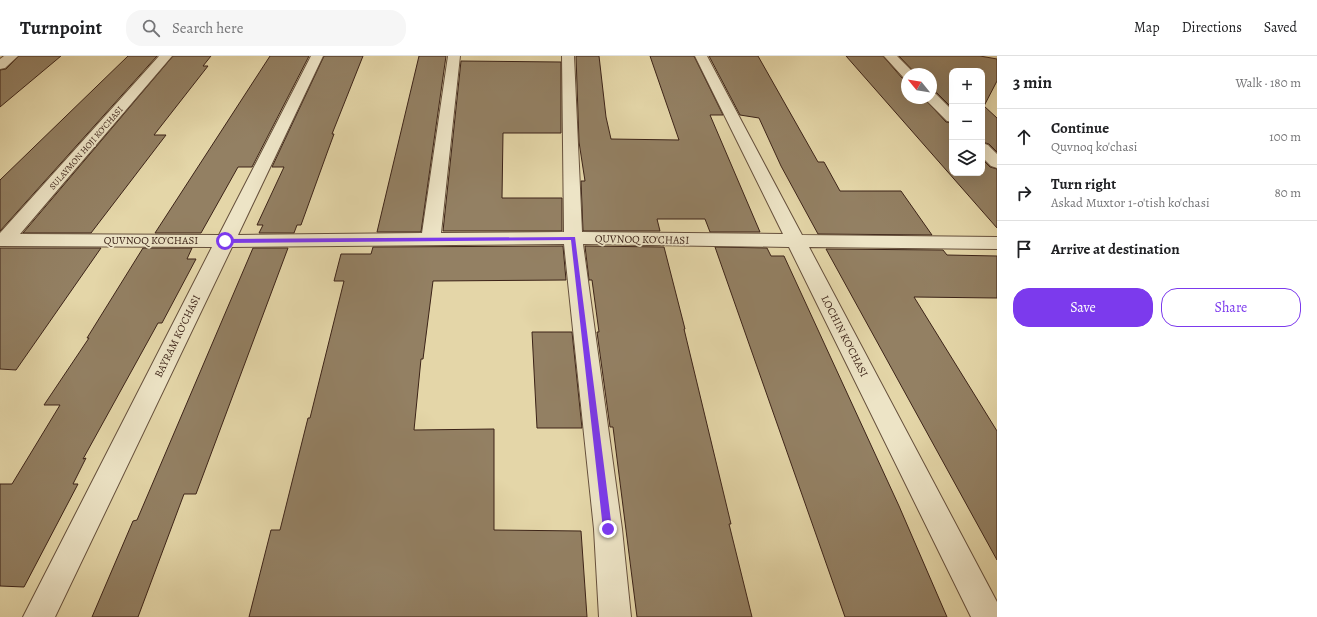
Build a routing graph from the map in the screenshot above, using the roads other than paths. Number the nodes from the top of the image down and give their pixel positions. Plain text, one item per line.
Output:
1 (12, 56) edge
2 (166, 56) edge
3 (317, 56) edge
4 (454, 56) edge
5 (568, 56) edge
6 (702, 56) edge
7 (890, 56) edge
8 (0, 65) edge
9 (902, 68) edge
10 (937, 103) edge
11 (949, 115) edge
12 (985, 151) edge
13 (997, 163) edge
14 (573, 238) junction
15 (430, 239) junction
16 (3, 240) edge
17 (225, 241) junction
18 (796, 241) junction
19 (997, 243) edge
20 (39, 617) edge
21 (615, 617) edge
22 (988, 617) edge

1 - 8 street
2 - 16 street, SULAYMON HOJI KO'CHASI
3 - 17 street, BAYRAM KO'CHASI
4 - 15 street
5 - 14 street
6 - 18 street, LOCHIN KO'CHASI
7 - 9 street
10 - 11 street
12 - 13 street
14 - 15 street, QUVNOQ KO'CHASI
14 - 18 street, QUVNOQ KO'CHASI
14 - 21 street
15 - 17 street, QUVNOQ KO'CHASI
16 - 17 street, QUVNOQ KO'CHASI
17 - 20 street, BAYRAM KO'CHASI
18 - 19 street, QUVNOQ KO'CHASI
18 - 22 street, LOCHIN KO'CHASI

